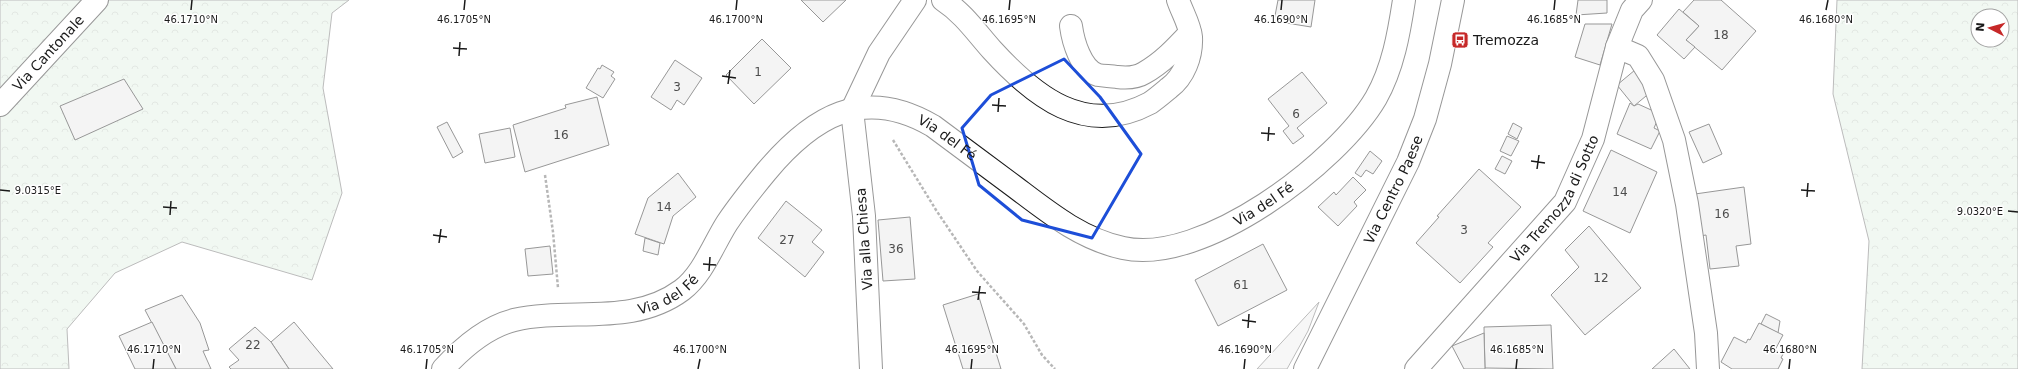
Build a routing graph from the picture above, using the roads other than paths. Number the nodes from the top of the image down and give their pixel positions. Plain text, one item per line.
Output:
1 (97, 0) edge
2 (915, 0) edge
3 (943, 0) edge
4 (1178, 0) edge
5 (1404, 0) edge
6 (1453, 0) edge
7 (1642, 0) edge
8 (1071, 26) dead end
9 (1190, 32) junction
10 (1617, 47) junction
11 (0, 105) edge
12 (852, 110) junction
13 (443, 369) edge
14 (871, 369) edge
15 (1305, 369) edge
16 (1416, 369) edge
17 (1708, 369) edge

1 - 11 street, Via Cantonale
2 - 12 street
3 - 9 street
4 - 9 street
5 - 12 street, Via del Fé
6 - 15 street, Via Centro Paese
7 - 10 street, Via Tremozza di Sotto
8 - 9 street
10 - 16 street, Via Tremozza di Sotto
10 - 17 street
12 - 13 street, Via del Fé
12 - 14 street, Via alla Chiesa

